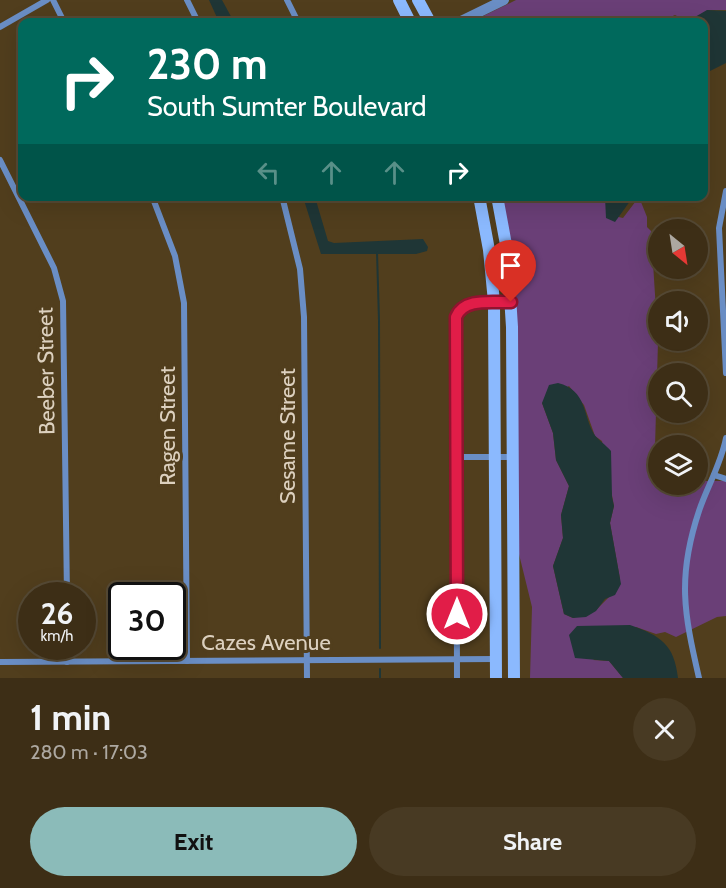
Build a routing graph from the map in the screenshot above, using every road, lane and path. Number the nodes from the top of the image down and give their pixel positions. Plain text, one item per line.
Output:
1 (47, 0) edge
2 (53, 0) edge
3 (187, 0) edge
4 (287, 0) edge
5 (399, 0) edge
6 (418, 0) edge
7 (504, 0) edge
8 (62, 18) edge
9 (196, 18) edge
10 (296, 18) edge
11 (408, 18) edge
12 (428, 18) edge
13 (467, 18) edge
14 (0, 27) edge
15 (0, 160) edge
16 (726, 190) edge
17 (18, 196) edge
18 (21, 201) edge
19 (154, 201) edge
20 (283, 201) edge
21 (480, 201) edge
22 (498, 201) edge
23 (511, 302) junction
24 (494, 303) junction
25 (726, 373) edge
26 (726, 438) edge
27 (456, 457) junction
28 (495, 457) junction
29 (513, 457) junction
30 (714, 475) junction
31 (726, 479) edge
32 (67, 582) edge
33 (457, 659) junction
34 (496, 659) junction
35 (307, 660) junction
36 (187, 661) junction
37 (0, 662) edge
38 (67, 662) joint
39 (307, 678) edge
40 (457, 678) edge
41 (496, 678) edge
42 (514, 678) edge
43 (699, 678) edge

1 - 14 street
2 - 8 street
3 - 9 street
4 - 10 street
5 - 11 main road
6 - 12 main road
7 - 13 street
15 - 17 street, Beeber Street
16 - 25 street
18 - 32 street, Beeber Street
19 - 36 street, Ragen Street
20 - 35 street, Sesame Street
21 - 24 main road
22 - 23 main road
23 - 24 street
23 - 29 main road
24 - 27 street
24 - 28 main road
26 - 30 street
27 - 28 street
27 - 33 street
28 - 29 street
28 - 34 main road
29 - 42 main road
30 - 31 street
30 - 43 street
33 - 34 street, Cazes Avenue
33 - 35 street, Cazes Avenue
33 - 40 street
34 - 41 main road
35 - 36 street, Cazes Avenue
35 - 39 street, Sesame Street
36 - 38 street, Cazes Avenue
37 - 38 street, Cazes Avenue

